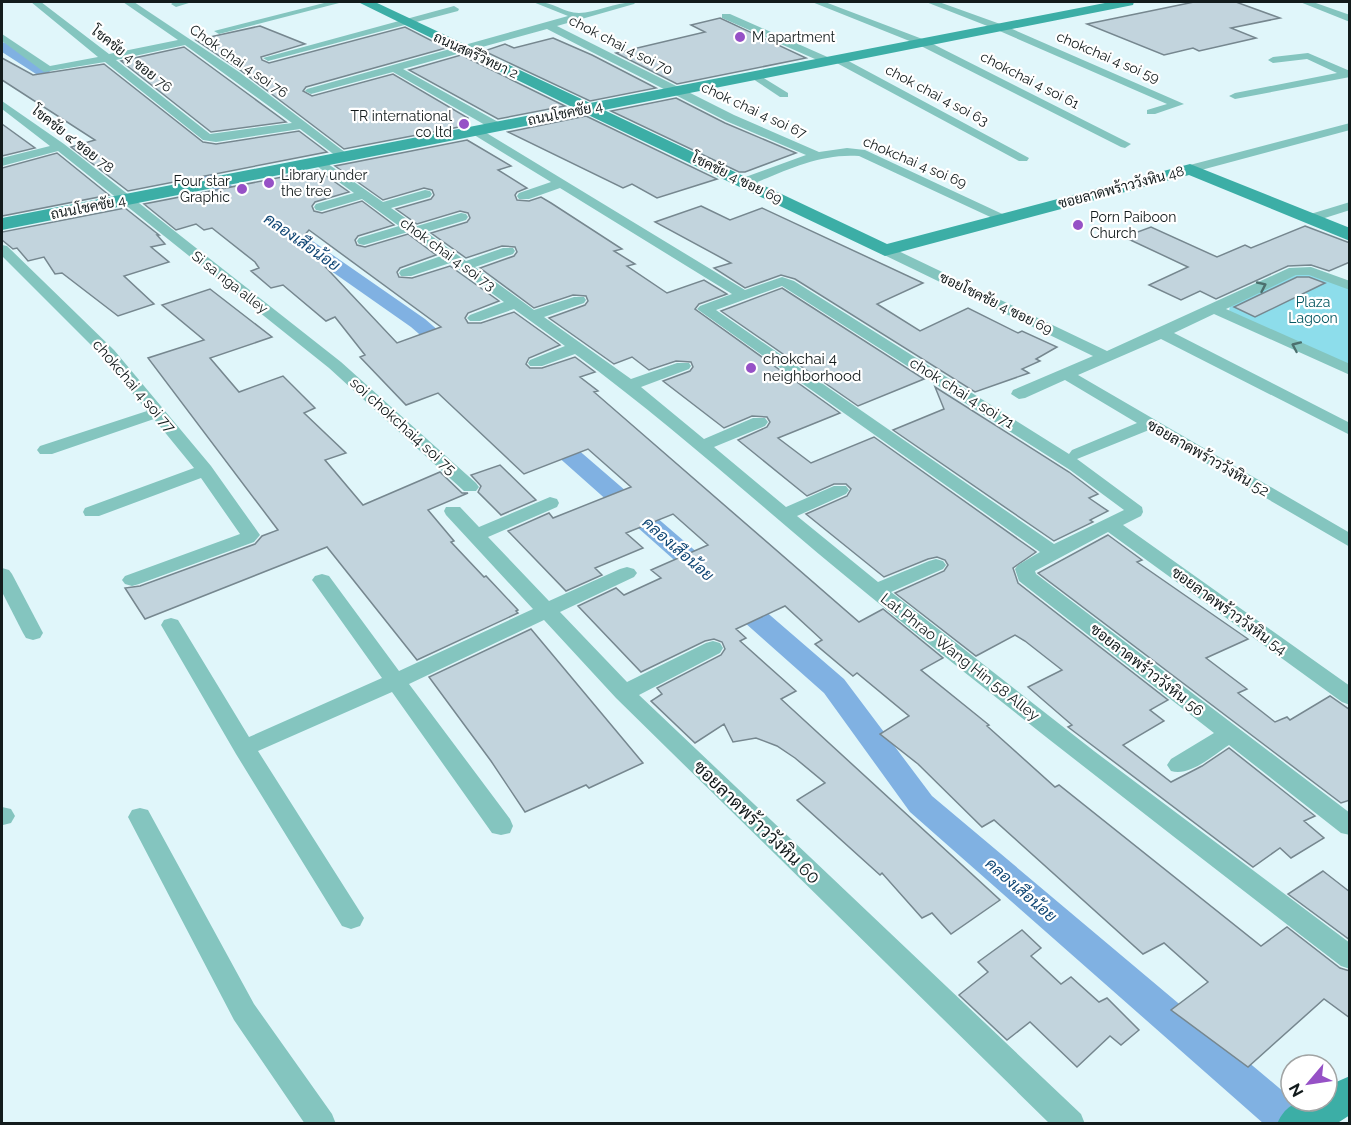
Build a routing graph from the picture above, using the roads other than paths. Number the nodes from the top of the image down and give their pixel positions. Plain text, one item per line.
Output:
1 (36, 2) edge
2 (128, 2) edge
3 (338, 2) edge
4 (365, 2) edge
5 (538, 2) edge
6 (624, 2) edge
7 (817, 2) edge
8 (931, 2) edge
9 (1128, 2) edge
10 (1305, 2) edge
11 (454, 9) dead end
12 (726, 16) dead end
13 (579, 17) junction
14 (1350, 19) edge
15 (405, 22) junction
16 (550, 26) junction
17 (999, 27) junction
18 (219, 31) dead end
19 (2, 37) edge
20 (186, 42) junction
21 (921, 42) junction
22 (464, 49) junction
23 (268, 58) dead end
24 (108, 59) junction
25 (832, 60) junction
26 (1273, 60) dead end
27 (394, 68) junction
28 (1349, 74) edge
29 (754, 75) junction
30 (678, 90) junction
31 (311, 91) dead end
32 (784, 95) dead end
33 (1235, 96) dead end
34 (588, 108) junction
35 (5, 109) edge
36 (1151, 112) dead end
37 (302, 125) junction
38 (496, 126) junction
39 (1350, 126) edge
40 (475, 130) junction
41 (1125, 144) dead end
42 (60, 147) junction
43 (344, 156) junction
44 (819, 156) junction
45 (1023, 158) dead end
46 (318, 161) junction
47 (2, 162) edge
48 (1190, 169) junction
49 (745, 182) junction
50 (561, 183) junction
51 (364, 194) junction
52 (425, 194) dead end
53 (524, 196) dead end
54 (124, 199) junction
55 (1350, 206) edge
56 (321, 207) dead end
57 (382, 207) junction
58 (462, 217) dead end
59 (1004, 218) junction
60 (1309, 219) junction
61 (2, 224) edge
62 (413, 229) junction
63 (1350, 235) edge
64 (364, 241) dead end
65 (2, 249) edge
66 (885, 250) junction
67 (508, 251) dead end
68 (459, 262) junction
69 (406, 273) dead end
70 (1350, 286) edge
71 (743, 295) junction
72 (579, 300) dead end
73 (517, 303) junction
74 (1214, 309) junction
75 (535, 315) junction
76 (475, 318) dead end
77 (1162, 333) junction
78 (577, 347) junction
79 (1107, 357) junction
80 (536, 363) dead end
81 (335, 365) joint
82 (682, 366) dead end
83 (1350, 370) edge
84 (1067, 375) junction
85 (628, 386) junction
86 (1019, 394) dead end
87 (159, 412) junction
88 (759, 422) dead end
89 (1150, 424) junction
90 (1350, 430) edge
91 (701, 446) junction
92 (46, 450) dead end
93 (1078, 454) dead end
94 (205, 470) junction
95 (470, 487) dead end
96 (840, 490) dead end
97 (549, 503) dead end
98 (1133, 507) joint
99 (453, 511) dead end
100 (92, 512) dead end
101 (783, 514) junction
102 (1108, 524) junction
103 (477, 535) junction
104 (1350, 541) edge
105 (1053, 552) junction
106 (936, 565) dead end
107 (627, 573) dead end
108 (2, 574) edge
109 (132, 580) dead end
110 (322, 580) dead end
111 (876, 591) junction
112 (546, 611) junction
113 (171, 625) dead end
114 (33, 633) dead end
115 (713, 648) dead end
116 (396, 681) junction
117 (624, 693) junction
118 (1350, 697) edge
119 (1230, 734) junction
120 (244, 748) junction
121 (1179, 765) dead end
122 (140, 817) dead end
123 (501, 826) dead end
124 (1350, 826) edge
125 (351, 918) dead end
126 (1350, 958) edge
127 (1350, 1094) edge
128 (1306, 1118) edge
129 (322, 1124) edge
130 (1071, 1124) edge

1 - 24 street, โชคชัย 4 ซอย 76
2 - 20 street, Chok chai 4 soi 76
3 - 18 street
4 - 15 street, ถนนสตรีวิทยา 2
5 - 13 street
6 - 13 street
7 - 21 street, chokchai 4 soi 61
8 - 17 street
9 - 17 street, ถนนโชคชัย 4
10 - 14 street
11 - 15 street
12 - 25 street, chok chai 4 soi 63
13 - 16 street
15 - 22 street, ถนนสตรีวิทยา 2
15 - 23 street
16 - 22 street
16 - 30 street, chok chai 4 soi 70
17 - 21 street, ถนนโชคชัย 4
17 - 36 street, chokchai 4 soi 59
19 - 24 street
20 - 24 street
20 - 37 street, Chok chai 4 soi 76
21 - 25 street, ถนนโชคชัย 4
21 - 41 street, chokchai 4 soi 61
22 - 27 street
22 - 34 street, ถนนสตรีวิทยา 2
24 - 37 street, โชคชัย 4 ซอย 76
25 - 29 street, ถนนโชคชัย 4
25 - 45 street, chok chai 4 soi 63
26 - 28 street
27 - 31 street
27 - 38 street
28 - 33 street
29 - 30 street, ถนนโชคชัย 4
29 - 32 street
30 - 34 street, ถนนโชคชัย 4
30 - 44 street, chok chai 4 soi 67
34 - 38 street, ถนนโชคชัย 4
34 - 49 street, โชคชัย 4 ซอย 69
35 - 42 street, โชคชัย ๔ ซอย 78
37 - 43 street, Chok chai 4 soi 76
38 - 40 street, ถนนโชคชัย 4
39 - 48 street
40 - 43 street, ถนนโชคชัย 4
40 - 50 street
42 - 47 street
42 - 54 street, โชคชัย ๔ ซอย 78
43 - 46 street, ถนนโชคชัย 4
44 - 49 street, chokchai 4 soi 69
44 - 59 street, chokchai 4 soi 69
46 - 51 street, chok chai 4 soi 73
46 - 54 street, ถนนโชคชัย 4
48 - 59 street, ซอยลาดพร้าววังหิน 48
48 - 60 street, ซอยลาดพร้าววังหิน 48
49 - 66 street, โชคชัย 4 ซอย 69
50 - 53 street
50 - 71 street
51 - 56 street
51 - 57 street, chok chai 4 soi 73
52 - 57 street
54 - 61 street, ถนนโชคชัย 4
54 - 81 street, Si sa nga alley
55 - 60 street
57 - 62 street, chok chai 4 soi 73
58 - 62 street
59 - 66 street, ซอยลาดพร้าววังหิน 48
60 - 63 street, ซอยลาดพร้าววังหิน 48
62 - 64 street
62 - 68 street, chok chai 4 soi 73
65 - 87 street, chokchai 4 soi 77
66 - 79 street, ซอยโชคชัย 4 ซอย 69
67 - 68 street
68 - 69 street
68 - 73 street, chok chai 4 soi 73
74 -> 70 street
71 - 98 street, chok chai 4 soi 71
71 - 105 street
72 - 75 street
73 - 75 street, chok chai 4 soi 73
73 - 76 street
74 - 77 street
83 -> 74 street
75 - 78 street, chok chai 4 soi 73
77 - 79 street
77 - 90 street
78 - 80 street
78 - 85 street, Lat Phrao Wang Hin 58 Alley
79 - 84 street
81 - 95 street, soi chokchai4 soi 75
82 - 85 street
84 - 86 street
84 - 89 street, ซอยลาดพร้าววังหิน 52
85 - 91 street, Lat Phrao Wang Hin 58 Alley
87 - 92 street
87 - 94 street, chokchai 4 soi 77
88 - 91 street
89 - 93 street
89 - 104 street, ซอยลาดพร้าววังหิน 52
91 - 101 street, Lat Phrao Wang Hin 58 Alley
94 - 100 street
94 - 109 street, chokchai 4 soi 77
96 - 101 street
97 - 103 street
98 - 102 street, ซอยลาดพร้าววังหิน 56
99 - 103 street, ซอยลาดพร้าววังหิน 60
101 - 111 street, Lat Phrao Wang Hin 58 Alley
102 - 105 street, ซอยลาดพร้าววังหิน 56
102 - 118 street, ซอยลาดพร้าววังหิน 54
103 - 112 street, ซอยลาดพร้าววังหิน 60
105 - 119 street, ซอยลาดพร้าววังหิน 56
106 - 111 street
107 - 112 street
108 - 114 street
110 - 116 street
111 - 126 street, Lat Phrao Wang Hin 58 Alley
112 - 116 street
112 - 117 street, ซอยลาดพร้าววังหิน 60
113 - 120 street
115 - 117 street
116 - 120 street
116 - 123 street
117 - 130 street, ซอยลาดพร้าววังหิน 60
119 - 121 street
119 - 124 street, ซอยลาดพร้าววังหิน 56
120 - 125 street
122 - 129 street
127 - 128 street

